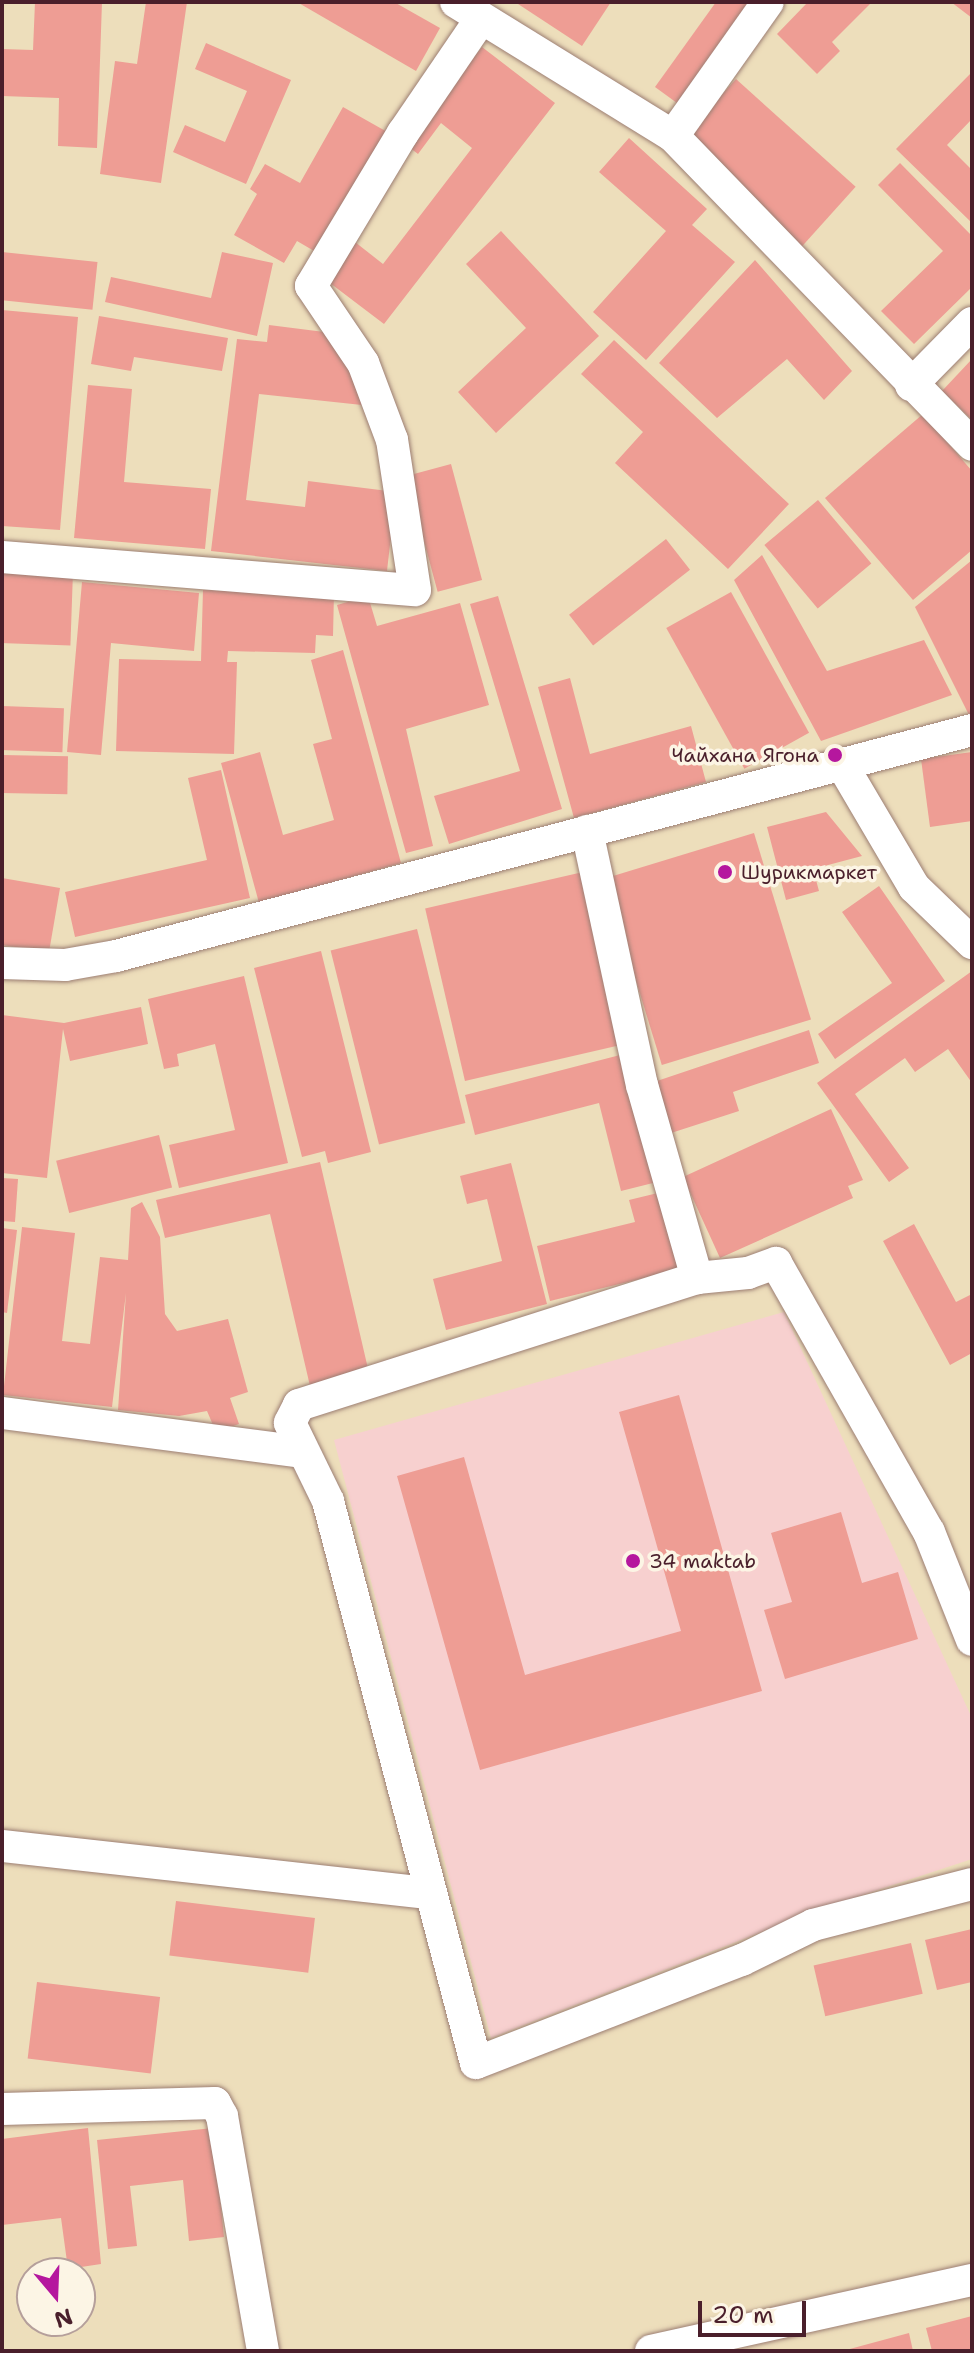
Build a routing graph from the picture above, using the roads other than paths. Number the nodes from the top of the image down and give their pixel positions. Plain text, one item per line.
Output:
1 (768, 2) edge
2 (468, 11) edge
3 (673, 136) junction
4 (972, 323) edge
5 (911, 385) junction
6 (972, 445) edge
7 (2, 557) edge
8 (972, 730) edge
9 (841, 763) junction
10 (587, 831) junction
11 (972, 943) edge
12 (2, 963) edge
13 (697, 1278) junction
14 (2, 1413) edge
15 (301, 1452) junction
16 (972, 1640) edge
17 (2, 1846) edge
18 (972, 1884) edge
19 (428, 1893) junction
20 (2, 2109) edge
21 (972, 2280) edge
22 (263, 2351) edge
23 (651, 2351) edge

1 - 3 street
2 - 3 street
2 - 7 street
3 - 5 street
4 - 5 street
5 - 6 street
8 - 9 street
9 - 10 street
9 - 11 street
10 - 12 street
10 - 13 street
13 - 15 street
13 - 16 street
14 - 15 street
15 - 19 street
17 - 19 street
18 - 19 street
20 - 22 street
21 - 23 street

